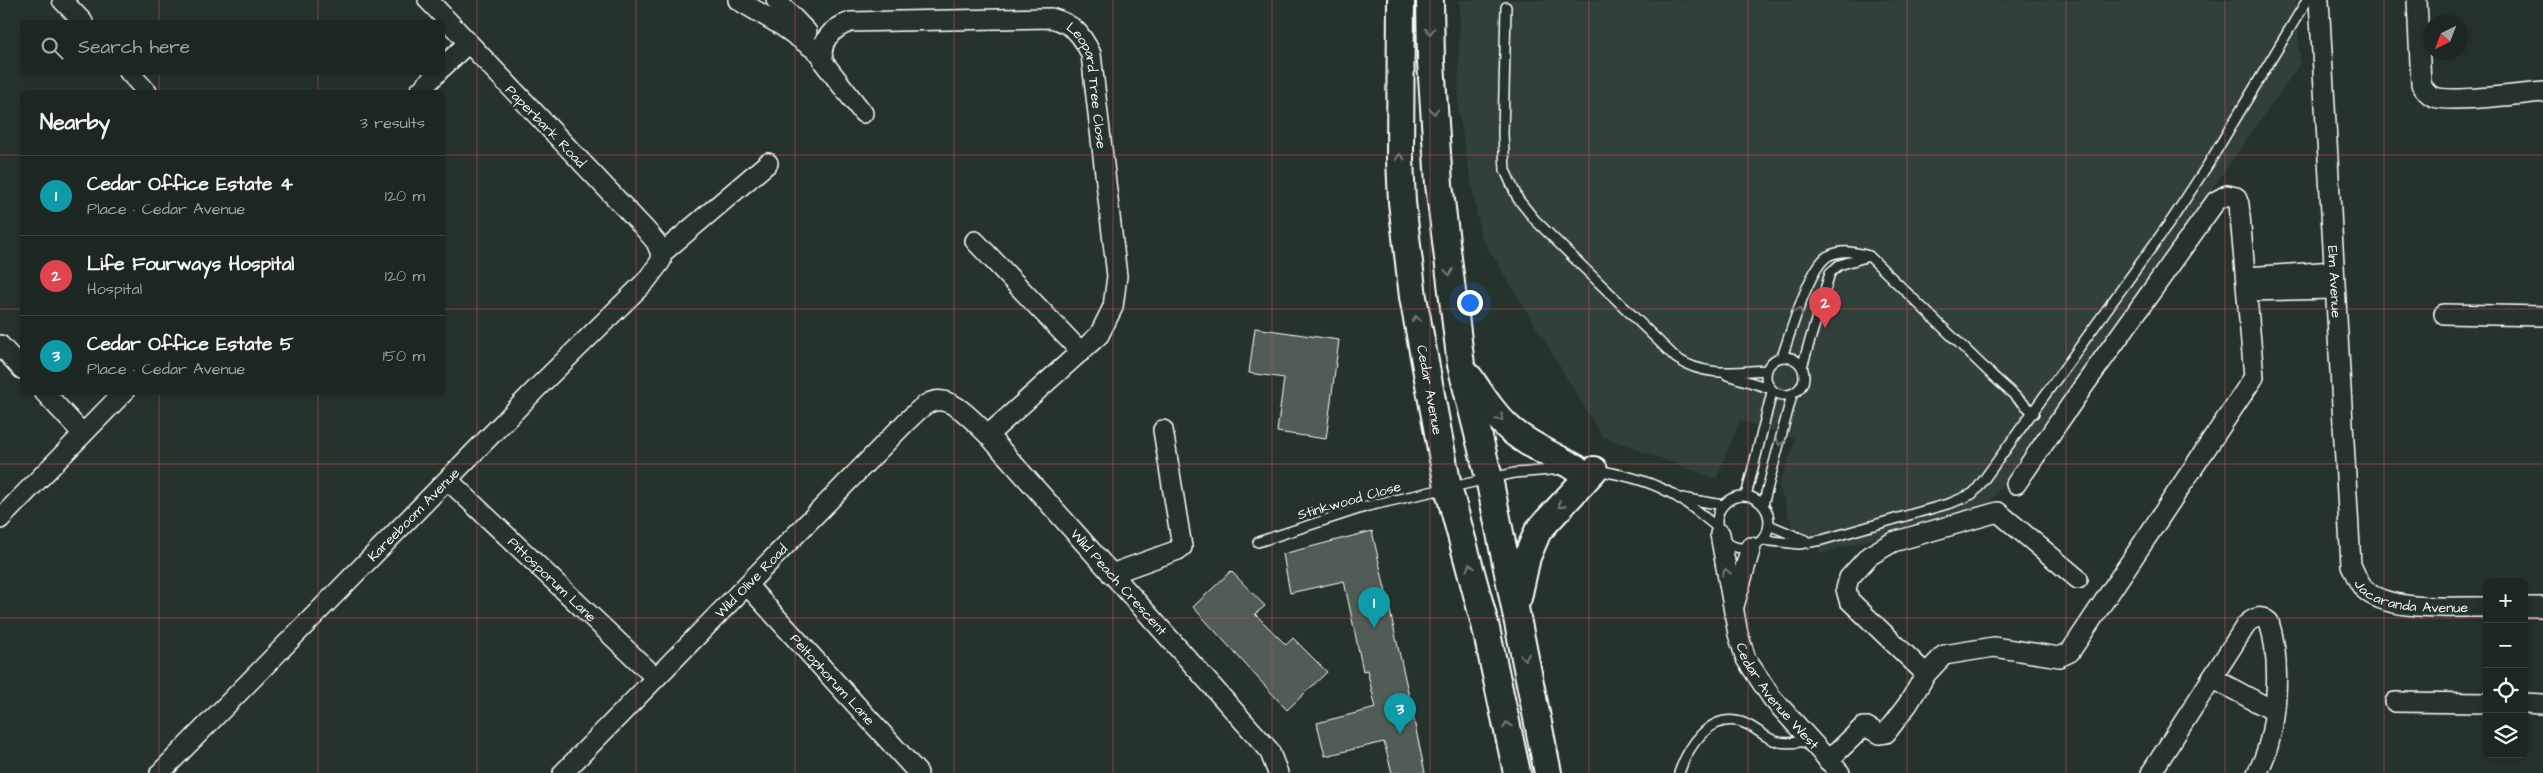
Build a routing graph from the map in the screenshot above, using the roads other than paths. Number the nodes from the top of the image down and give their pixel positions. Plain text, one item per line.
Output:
1 (62, 0) edge
2 (428, 0) edge
3 (738, 0) edge
4 (776, 0) edge
5 (1401, 0) edge
6 (1430, 0) edge
7 (2307, 0) edge
8 (2319, 0) edge
9 (2417, 0) edge
10 (1506, 7) dead end
11 (80, 20) edge
12 (467, 44) junction
13 (821, 50) junction
14 (445, 65) edge
15 (132, 75) edge
16 (435, 75) edge
17 (145, 90) edge
18 (421, 90) edge
19 (2543, 92) edge
20 (863, 113) dead end
21 (768, 163) dead end
22 (975, 241) dead end
23 (661, 254) junction
24 (1869, 256) junction
25 (2334, 280) junction
26 (2246, 284) junction
27 (2444, 314) dead end
28 (2543, 316) edge
29 (0, 345) edge
30 (1081, 352) junction
31 (1782, 357) junction
32 (1461, 365) junction
33 (20, 367) edge
34 (1802, 367) junction
35 (1766, 370) junction
36 (1722, 373) junction
37 (1771, 390) junction
38 (1792, 394) junction
39 (47, 395) edge
40 (121, 395) edge
41 (946, 401) joint
42 (2034, 413) junction
43 (1163, 430) dead end
44 (83, 434) junction
45 (988, 435) junction
46 (1585, 469) junction
47 (1489, 478) junction
48 (448, 480) junction
49 (2016, 484) dead end
50 (1448, 487) junction
51 (1746, 496) junction
52 (1679, 498) junction
53 (1723, 505) junction
54 (1763, 505) junction
55 (0, 520) edge
56 (1769, 525) junction
57 (1719, 531) junction
58 (1258, 542) dead end
59 (1812, 542) junction
60 (1756, 543) junction
61 (2351, 565) joint
62 (1110, 574) junction
63 (2078, 579) dead end
64 (748, 586) junction
65 (2483, 607) edge
66 (2528, 607) edge
67 (2543, 608) edge
68 (1516, 609) junction
69 (1733, 609) junction
70 (1926, 674) junction
71 (655, 677) junction
72 (2212, 678) junction
73 (2395, 702) dead end
74 (2483, 703) edge
75 (2528, 703) edge
76 (2543, 704) edge
77 (2274, 710) junction
78 (1810, 741) junction
79 (1834, 767) edge
80 (160, 773) edge
81 (563, 773) edge
82 (918, 773) edge
83 (1278, 773) edge
84 (1517, 773) edge
85 (1548, 773) edge
86 (1679, 773) edge
87 (2151, 773) edge
88 (2257, 773) edge

1 - 11 street
2 - 12 street, Paperbark Road
3 - 13 street
4 - 13 street
50 -> 5 main road, Cedar Avenue
6 -> 32 main road
7 - 42 lane
8 - 25 street, Elm Avenue
9 - 19 street
10 - 36 lane
12 - 14 street
12 - 23 street, Paperbark Road
13 - 20 street
13 - 30 street, Leopard Tree Close
15 - 17 street
16 - 18 street
21 - 23 street
22 - 30 street
23 - 48 street, Kareeboom Avenue
31 -> 24 lane
24 - 34 lane
24 - 42 lane
25 - 26 street
25 - 61 street, Elm Avenue
26 - 49 street
26 - 70 street
27 - 28 street
29 - 33 street
30 - 45 street, Leopard Tree Close
31 - 34 lane
31 - 35 lane
32 -> 46 main road
32 - 47 main road
34 - 38 lane
35 - 36 lane
35 - 37 lane
36 - 37 lane
37 - 38 lane
37 - 51 lane
38 -> 54 lane
39 - 44 street
40 - 44 street
41 - 45 street, Wild Peach Crescent
41 - 64 street, Wild Olive Road
42 - 59 lane
43 - 62 street
44 - 55 street
45 - 62 street, Wild Peach Crescent
46 - 47 lane
46 - 52 lane
46 -> 68 main road
47 - 50 lane
47 - 68 main road
48 - 71 street, Pittosporum Lane
48 - 80 street, Kareeboom Avenue
50 - 58 lane, Stinkwood Close
84 -> 50 main road, Cedar Avenue
51 - 53 lane
51 - 54 lane
52 - 53 lane
52 - 57 lane
53 - 57 lane, Cedar Avenue West
54 - 56 lane
56 - 59 lane
56 - 60 lane, Cedar Avenue West
57 - 60 lane
69 -> 57 street, Cedar Avenue West
59 - 60 lane
60 - 69 street, Cedar Avenue West
61 - 65 street, Jacaranda Avenue
62 - 83 street, Wild Peach Crescent
63 - 70 street
64 - 71 street, Wild Olive Road
64 - 82 street, Peltophorum Lane
66 - 67 street
68 -> 85 main road
69 - 78 street, Cedar Avenue West
70 - 79 street
71 - 81 street, Wild Olive Road
72 - 77 street
72 - 77 street
72 - 87 street
73 - 74 street
75 - 76 street
77 - 88 street
78 - 79 street, Cedar Avenue West
78 - 86 lane

